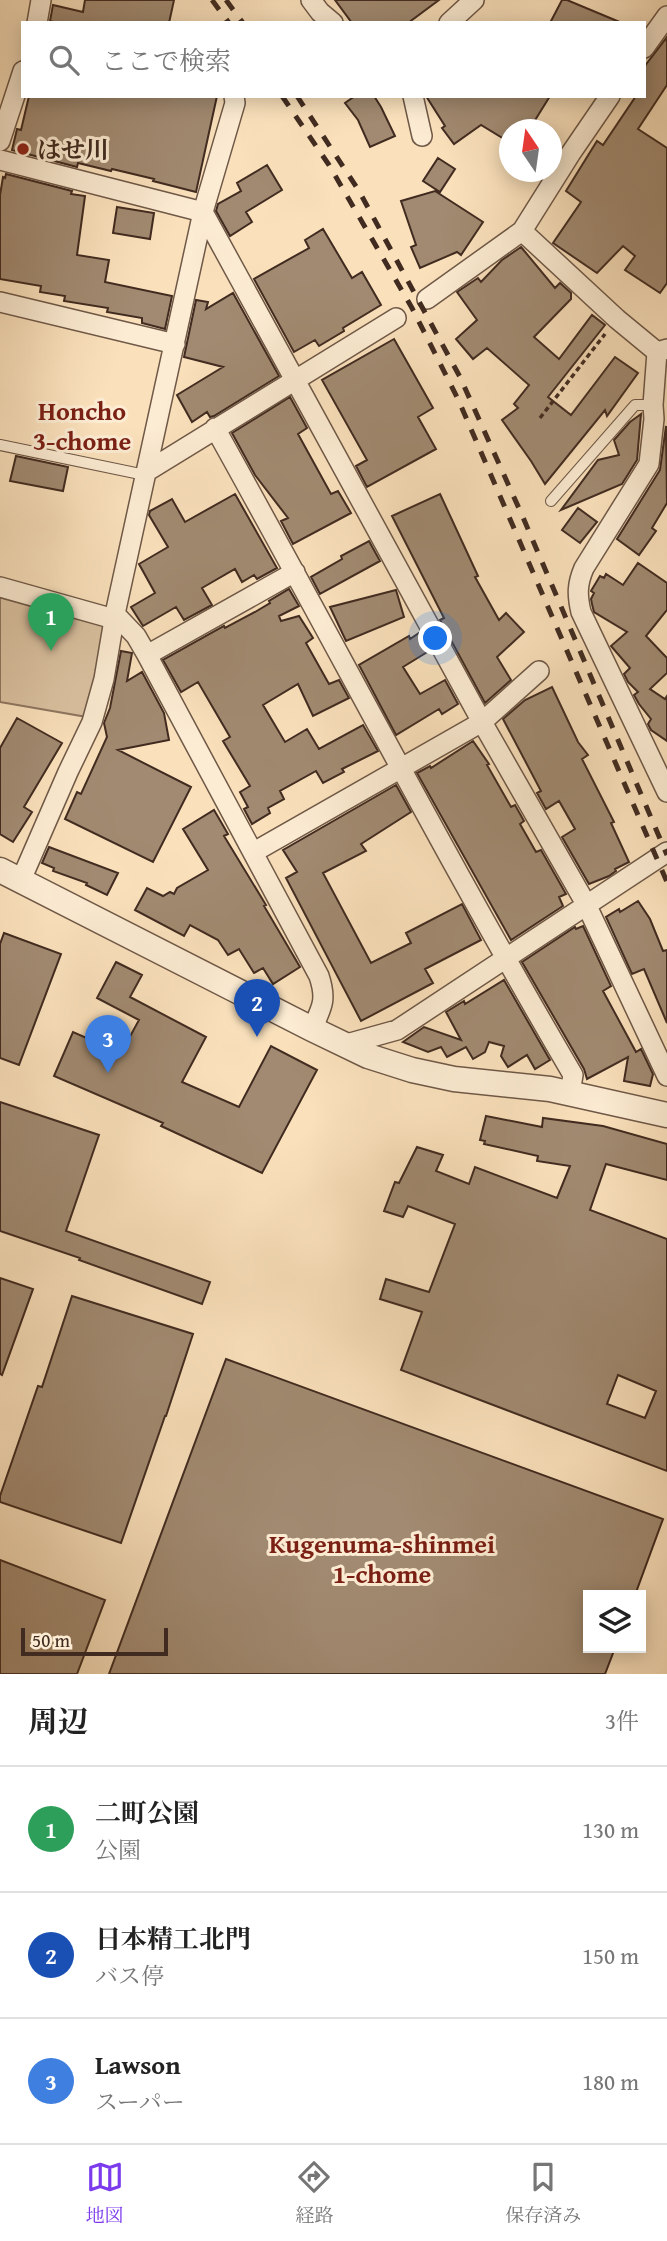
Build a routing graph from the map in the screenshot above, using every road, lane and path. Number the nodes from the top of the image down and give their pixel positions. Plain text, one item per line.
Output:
1 (41, 0) edge
2 (311, 0) edge
3 (474, 0) edge
4 (667, 16) edge
5 (37, 21) edge
6 (331, 21) edge
7 (451, 21) edge
8 (646, 45) edge
9 (21, 77) edge
10 (234, 98) edge
11 (413, 98) edge
12 (609, 98) edge
13 (422, 136) dead end
14 (0, 141) edge
15 (0, 160) edge
16 (203, 212) junction
17 (522, 232) junction
18 (427, 299) dead end
19 (0, 302) edge
20 (396, 318) dead end
21 (617, 318) junction
22 (175, 344) junction
23 (662, 350) edge
24 (295, 381) junction
25 (653, 405) junction
26 (540, 418) dead end
27 (215, 428) junction
28 (0, 444) edge
29 (145, 473) junction
30 (551, 501) dead end
31 (295, 572) junction
32 (0, 587) edge
33 (115, 616) junction
34 (147, 655) junction
35 (539, 671) dead end
36 (482, 722) junction
37 (401, 769) junction
38 (667, 792) edge
39 (254, 852) junction
40 (667, 852) edge
41 (10, 875) edge
42 (586, 904) junction
43 (504, 958) junction
44 (312, 1029) junction
45 (343, 1045) junction
46 (667, 1076) edge
47 (570, 1093) junction
48 (667, 1115) edge

1 - 5 street
2 - 6 street
3 - 7 street
4 - 8 street
9 - 14 street
10 - 16 street
11 - 13 street
12 - 17 street
15 - 16 street
16 - 22 street
16 - 24 street
17 - 18 street
17 - 21 street
19 - 22 street
20 - 24 street
21 - 23 street
21 - 26 path
22 - 29 street
23 - 25 street
24 - 27 street
24 - 36 street
25 - 30 lane
25 - 38 street
27 - 29 street
27 - 31 street
28 - 29 lane
29 - 33 street
31 - 34 street
31 - 37 street
32 - 33 street
33 - 34 street
33 - 41 street
34 - 39 street
35 - 36 street
36 - 37 street
36 - 42 street
37 - 39 street
37 - 43 street
39 - 44 street
40 - 42 street
41 - 44 street
42 - 43 street
42 - 46 street
43 - 45 street
43 - 47 street
44 - 45 street
45 - 47 street
47 - 48 street

